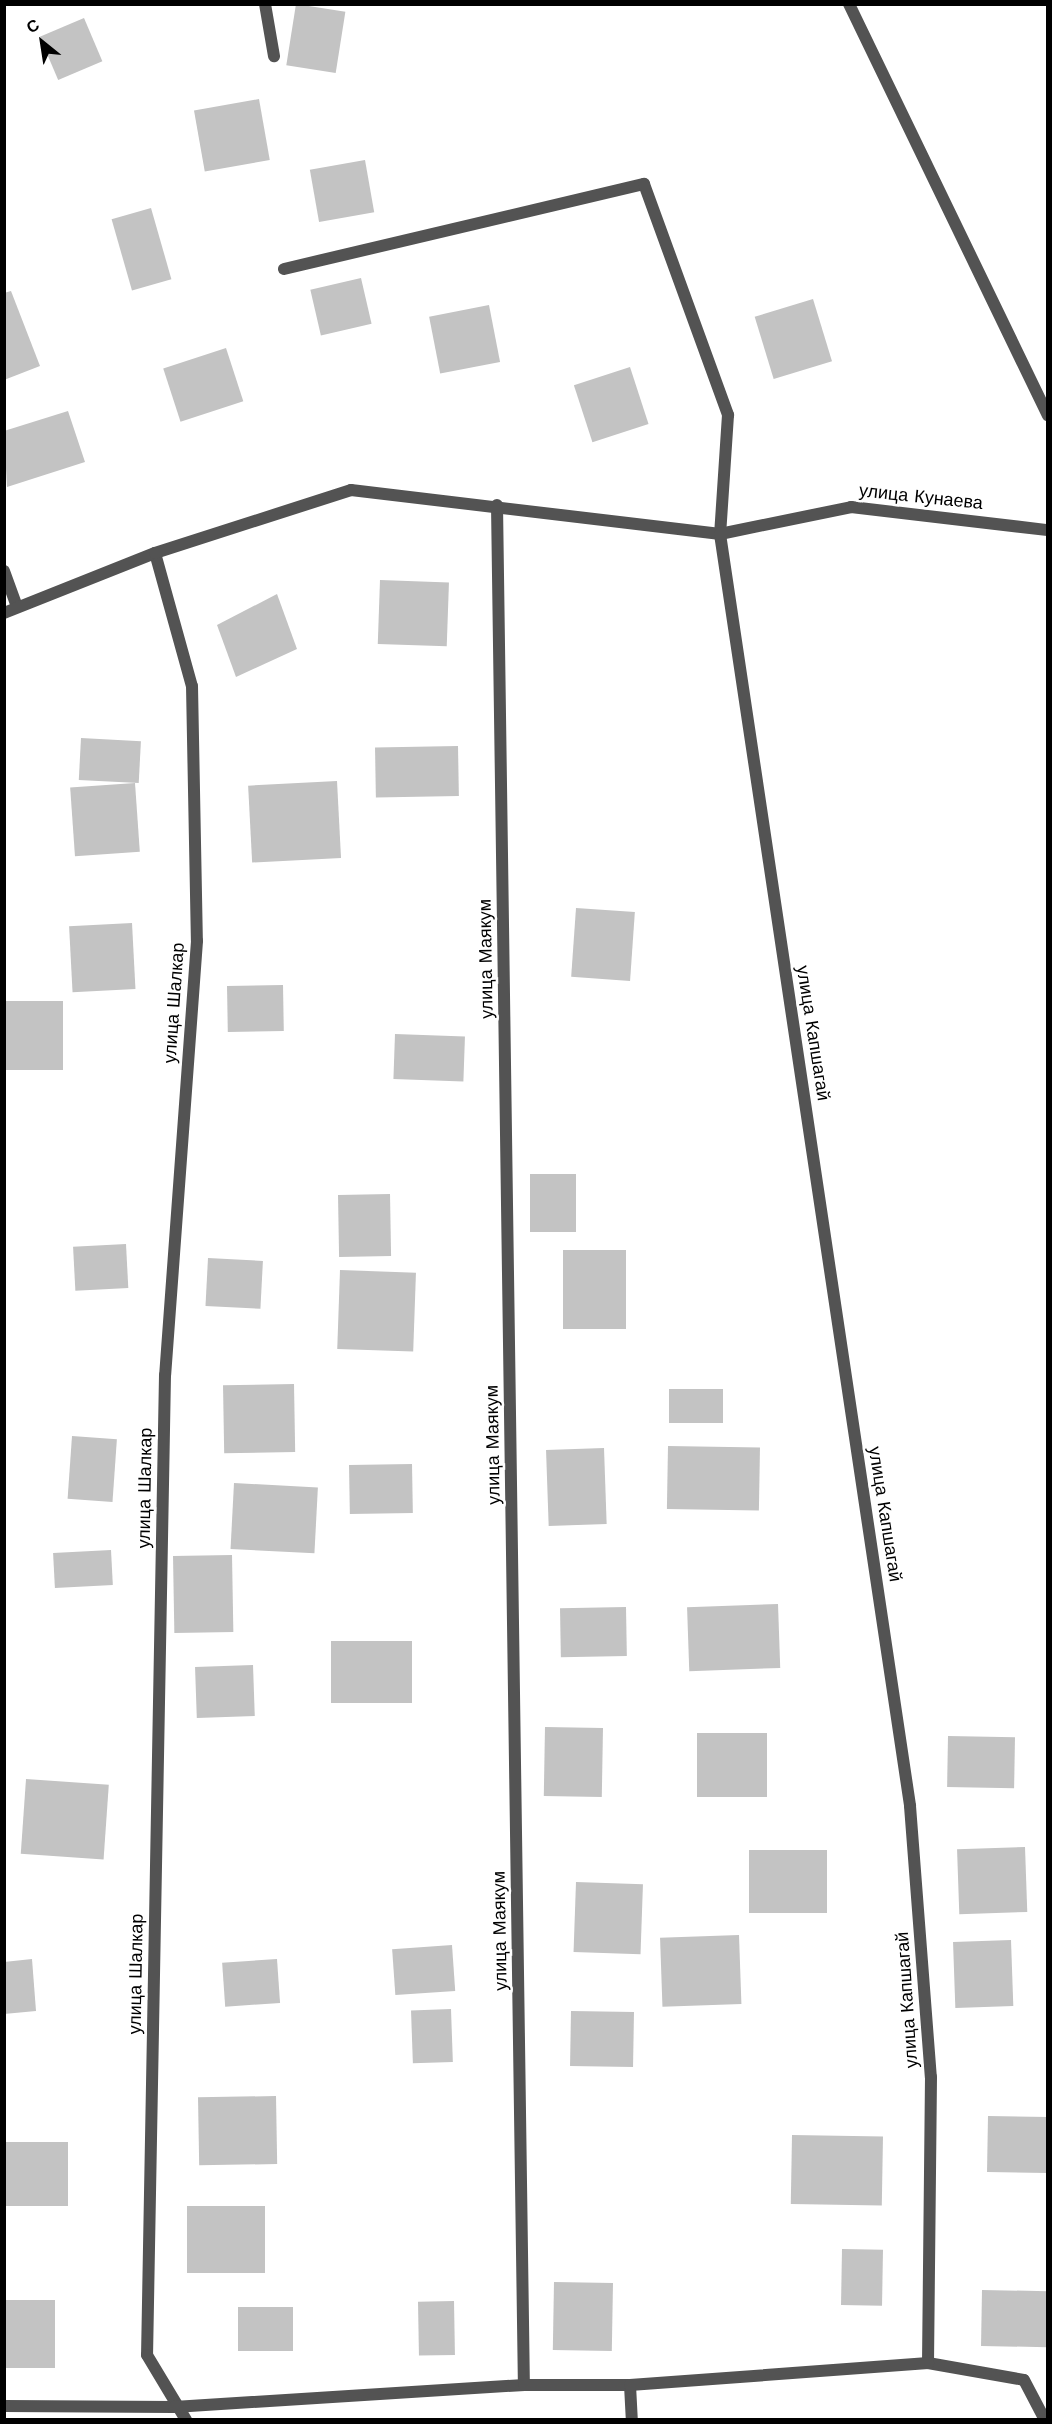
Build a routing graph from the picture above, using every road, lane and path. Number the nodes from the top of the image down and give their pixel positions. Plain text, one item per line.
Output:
1 (266, 4) edge
2 (849, 4) edge
3 (274, 56) dead end
4 (284, 269) dead end
5 (1047, 415) edge
6 (497, 506) junction
7 (1047, 530) edge
8 (720, 534) junction
9 (155, 553) junction
10 (4, 571) edge
11 (17, 607) junction
12 (4, 613) edge
13 (928, 2363) junction
14 (524, 2385) junction
15 (630, 2385) junction
16 (4, 2406) edge
17 (174, 2407) junction
18 (186, 2420) edge
19 (632, 2420) edge
20 (1046, 2420) edge

1 - 3 street
2 - 5 street
4 - 8 street, улица Капшагай
6 - 8 street, улица Кунаева
6 - 9 street, улица Кунаева
6 - 14 street, улица Маякум
7 - 8 street, улица Кунаева
8 - 13 street, улица Капшагай
9 - 11 street, улица Кунаева
9 - 17 street, улица Шалкар
10 - 11 street
11 - 12 street, улица Кунаева
13 - 15 street
13 - 20 street
14 - 15 street
14 - 17 street
15 - 19 street
16 - 17 street
17 - 18 street, улица Шалкар

